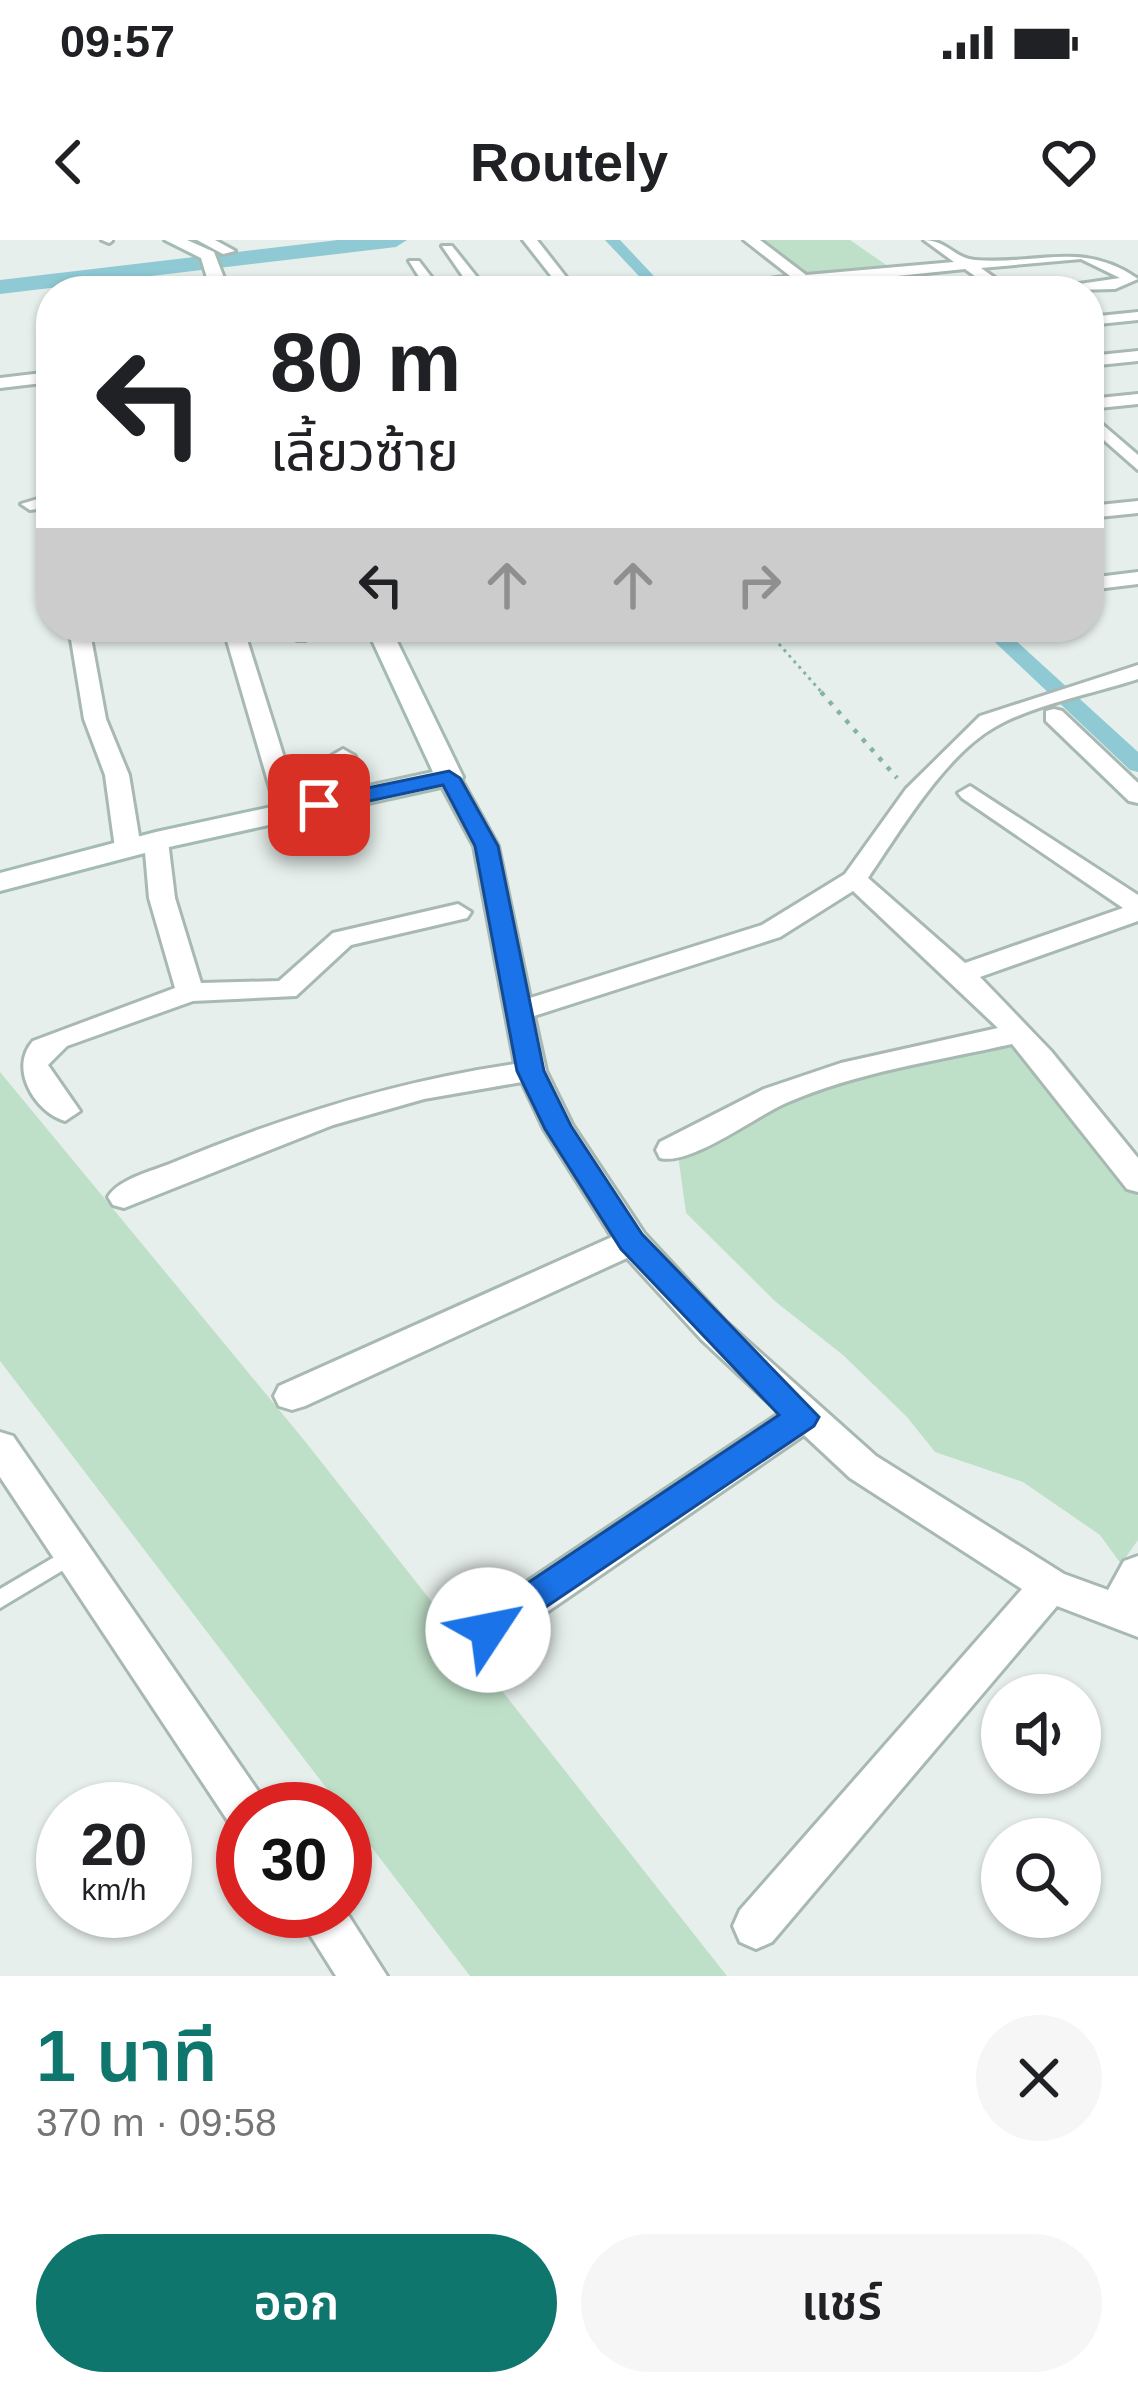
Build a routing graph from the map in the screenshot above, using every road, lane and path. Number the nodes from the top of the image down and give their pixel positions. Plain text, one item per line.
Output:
1 (751, 240) edge
2 (931, 240) edge
3 (182, 241) edge
4 (530, 241) edge
5 (447, 249) dead end
6 (228, 251) dead end
7 (209, 255) edge
8 (414, 264) dead end
9 (973, 265) junction
10 (424, 276) edge
11 (469, 276) edge
12 (558, 276) edge
13 (799, 276) edge
14 (849, 276) edge
15 (987, 276) edge
16 (1104, 287) edge
17 (1138, 316) edge
18 (1104, 319) edge
19 (1138, 356) edge
20 (1104, 359) edge
21 (36, 379) edge
22 (0, 383) edge
23 (1138, 399) edge
24 (1104, 402) edge
25 (1104, 430) edge
26 (1128, 450) edge
27 (1138, 465) edge
28 (36, 503) edge
29 (29, 504) dead end
30 (1138, 507) edge
31 (1104, 510) edge
32 (1136, 581) edge
33 (1104, 583) edge
34 (82, 642) edge
35 (238, 642) edge
36 (384, 642) edge
37 (777, 642) edge
38 (1138, 672) edge
39 (1054, 716) dead end
40 (343, 756) dead end
41 (449, 778) junction
42 (970, 793) dead end
43 (914, 794) junction
44 (1138, 796) edge
45 (350, 798) junction
46 (289, 812) junction
47 (142, 844) junction
48 (854, 879) junction
49 (0, 882) edge
50 (1138, 909) edge
51 (458, 912) dead end
52 (965, 973) junction
53 (190, 992) junction
54 (522, 1010) junction
55 (1019, 1033) junction
56 (530, 1071) junction
57 (65, 1111) dead end
58 (671, 1150) dead end
59 (1133, 1165) edge
60 (124, 1197) dead end
61 (632, 1242) junction
62 (292, 1396) dead end
63 (802, 1417) junction
64 (0, 1447) edge
65 (74, 1554) junction
66 (1138, 1573) edge
67 (1050, 1586) junction
68 (0, 1599) edge
69 (1128, 1615) edge
70 (488, 1630) dead end
71 (227, 1782) edge
72 (756, 1926) dead end
73 (337, 1938) edge
74 (364, 1976) edge

1 - 13 street
2 - 9 street
3 - 7 street
4 - 12 street
5 - 11 street
6 - 7 street
8 - 10 street
9 - 14 street
9 - 15 street
9 - 16 street
17 - 18 street
19 - 20 street
21 - 22 street
23 - 24 street
25 - 26 street
26 - 27 street
28 - 29 street
30 - 31 street
32 - 33 street
34 - 47 street
35 - 46 street
36 - 41 street
37 - 43 path
38 - 43 street
39 - 44 street
40 - 45 street
41 - 45 street
41 - 54 street
42 - 50 street
43 - 48 street
45 - 46 street
46 - 47 street
47 - 49 street
47 - 53 street
48 - 52 street
48 - 54 street
50 - 52 street
51 - 53 street
52 - 55 street
53 - 57 street
54 - 56 street
55 - 58 street
55 - 59 street
56 - 60 street
56 - 61 street
61 - 62 street
61 - 63 street
63 - 67 street
63 - 70 street
64 - 65 street
65 - 68 lane
65 - 71 street
66 - 69 street
67 - 69 street
67 - 72 street
73 - 74 street

